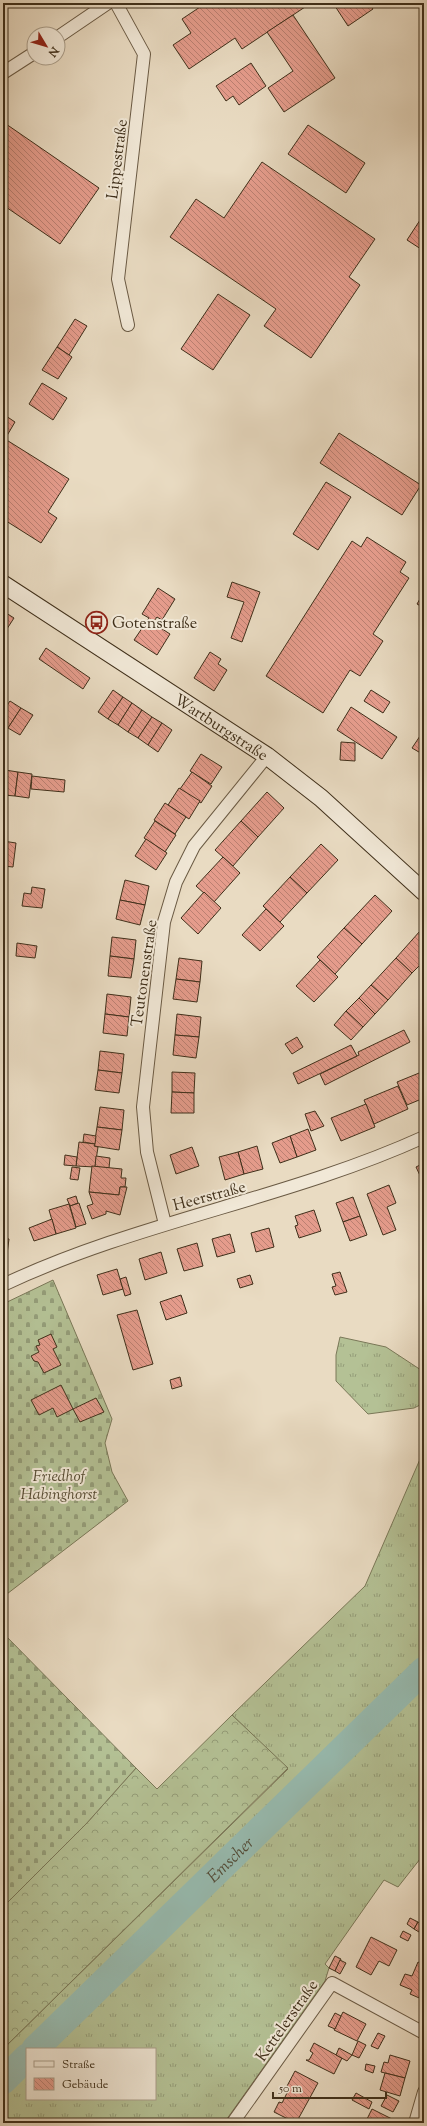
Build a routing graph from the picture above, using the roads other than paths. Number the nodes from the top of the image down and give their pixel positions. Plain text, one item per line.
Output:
1 (108, 3) edge
2 (116, 3) edge
3 (66, 32) edge
4 (26, 58) edge
5 (3, 73) edge
6 (128, 325) dead end
7 (3, 584) edge
8 (267, 756) junction
9 (424, 892) edge
10 (424, 1137) edge
11 (165, 1224) junction
12 (3, 1285) edge
13 (424, 2033) edge
14 (424, 2092) edge
15 (234, 2121) dead end
16 (415, 2123) edge

1 - 3 street
2 - 6 street, Lippestraße
4 - 5 street
7 - 8 main road, Wartburgstraße
8 - 9 main road, Wartburgstraße
8 - 11 street, Teutonenstraße
10 - 11 street, Heerstraße
11 - 12 street, Heerstraße
13 - 15 street, Kettelerstraße
14 - 16 street

